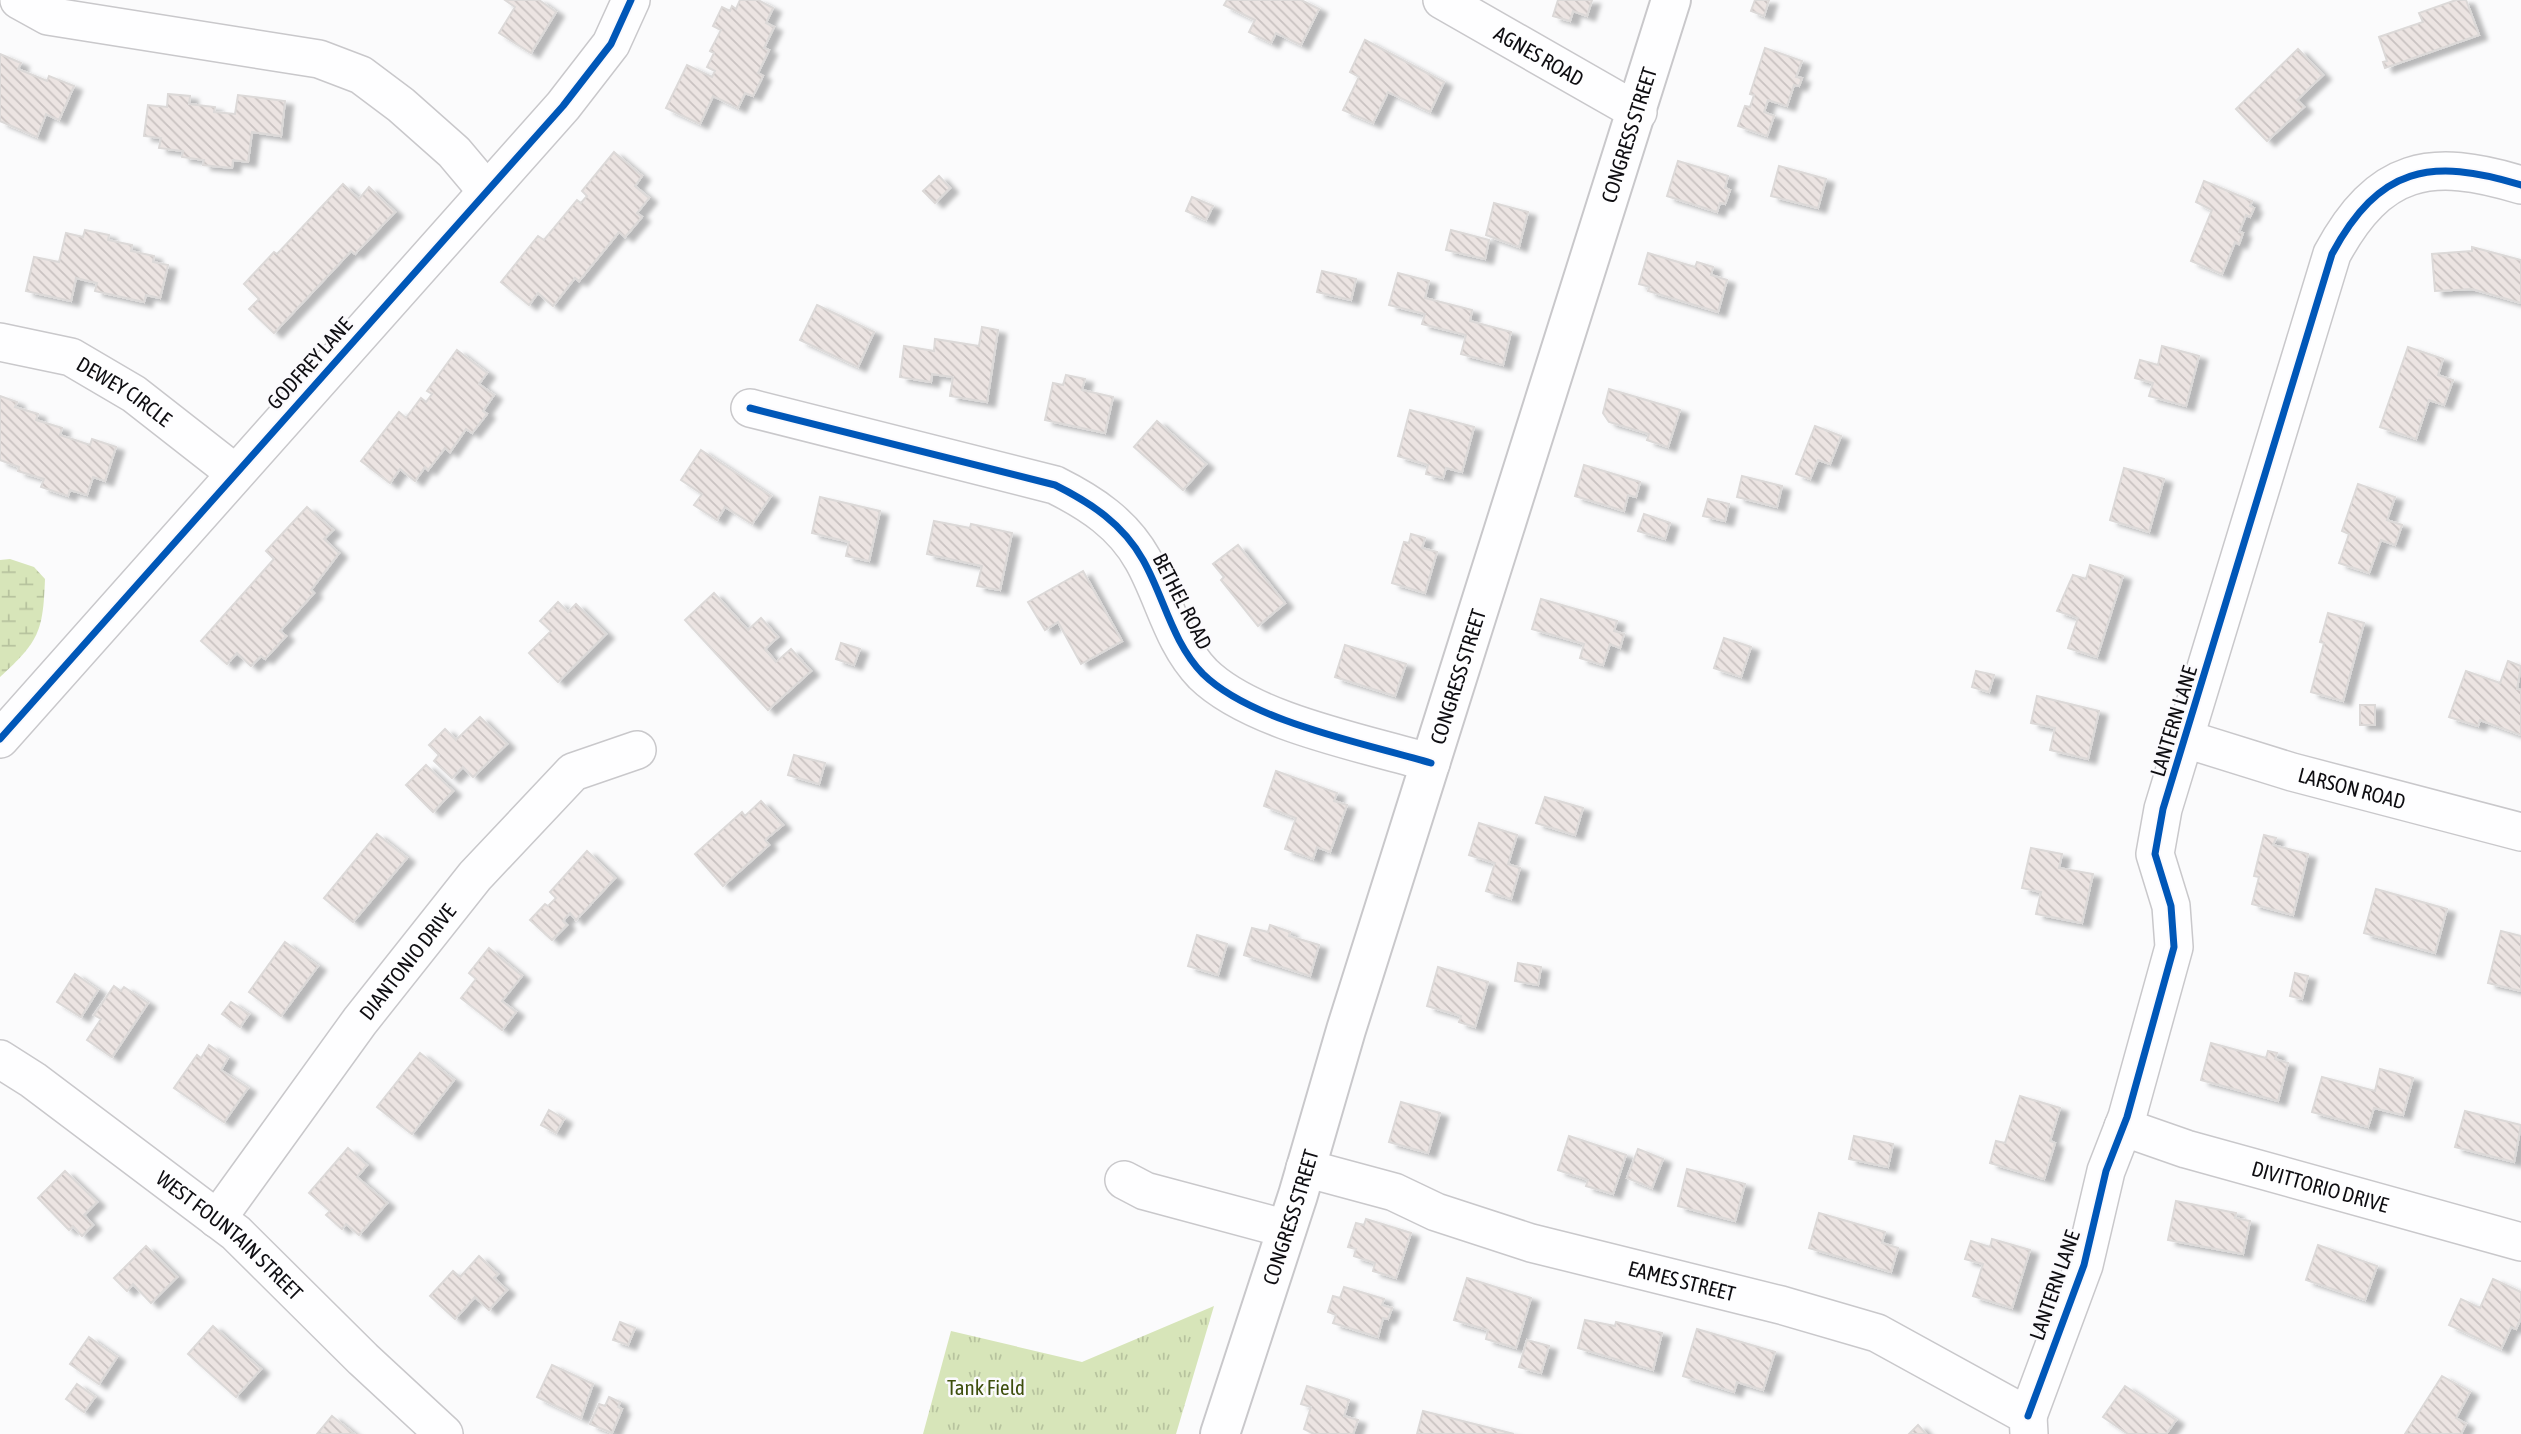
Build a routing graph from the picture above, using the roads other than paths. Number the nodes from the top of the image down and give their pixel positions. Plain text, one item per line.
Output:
1 (19, 0) edge
2 (631, 0) edge
3 (1442, 0) edge
4 (1671, 0) edge
5 (1638, 112) junction
6 (2521, 185) edge
7 (486, 190) junction
8 (0, 342) edge
9 (750, 408) dead end
10 (235, 473) junction
11 (0, 739) edge
12 (2186, 739) junction
13 (637, 750) dead end
14 (1431, 763) junction
15 (2521, 832) edge
16 (0, 1059) edge
17 (2123, 1127) junction
18 (1305, 1168) junction
19 (1124, 1180) dead end
20 (217, 1219) junction
21 (1287, 1229) junction
22 (2521, 1242) edge
23 (2028, 1425) edge
24 (444, 1434) edge
25 (1220, 1434) edge

1 - 7 street
2 - 7 street, GODFREY LANE
3 - 5 street, AGNES ROAD
4 - 5 main road, CONGRESS STREET
5 - 14 main road, CONGRESS STREET
6 - 12 street, LANTERN LANE
7 - 10 street, GODFREY LANE
8 - 10 street, DEWEY CIRCLE
9 - 14 street, BETHEL ROAD
10 - 11 street, GODFREY LANE
12 - 15 street, LARSON ROAD
12 - 17 street, LANTERN LANE
13 - 20 street, DIANTONIO DRIVE
14 - 18 main road, CONGRESS STREET
16 - 20 street, WEST FOUNTAIN STREET
17 - 22 street, DIVITTORIO DRIVE
17 - 23 street, LANTERN LANE
18 - 21 main road, CONGRESS STREET
18 - 23 street, EAMES STREET
19 - 21 street
20 - 24 street, WEST FOUNTAIN STREET
21 - 25 main road, CONGRESS STREET

